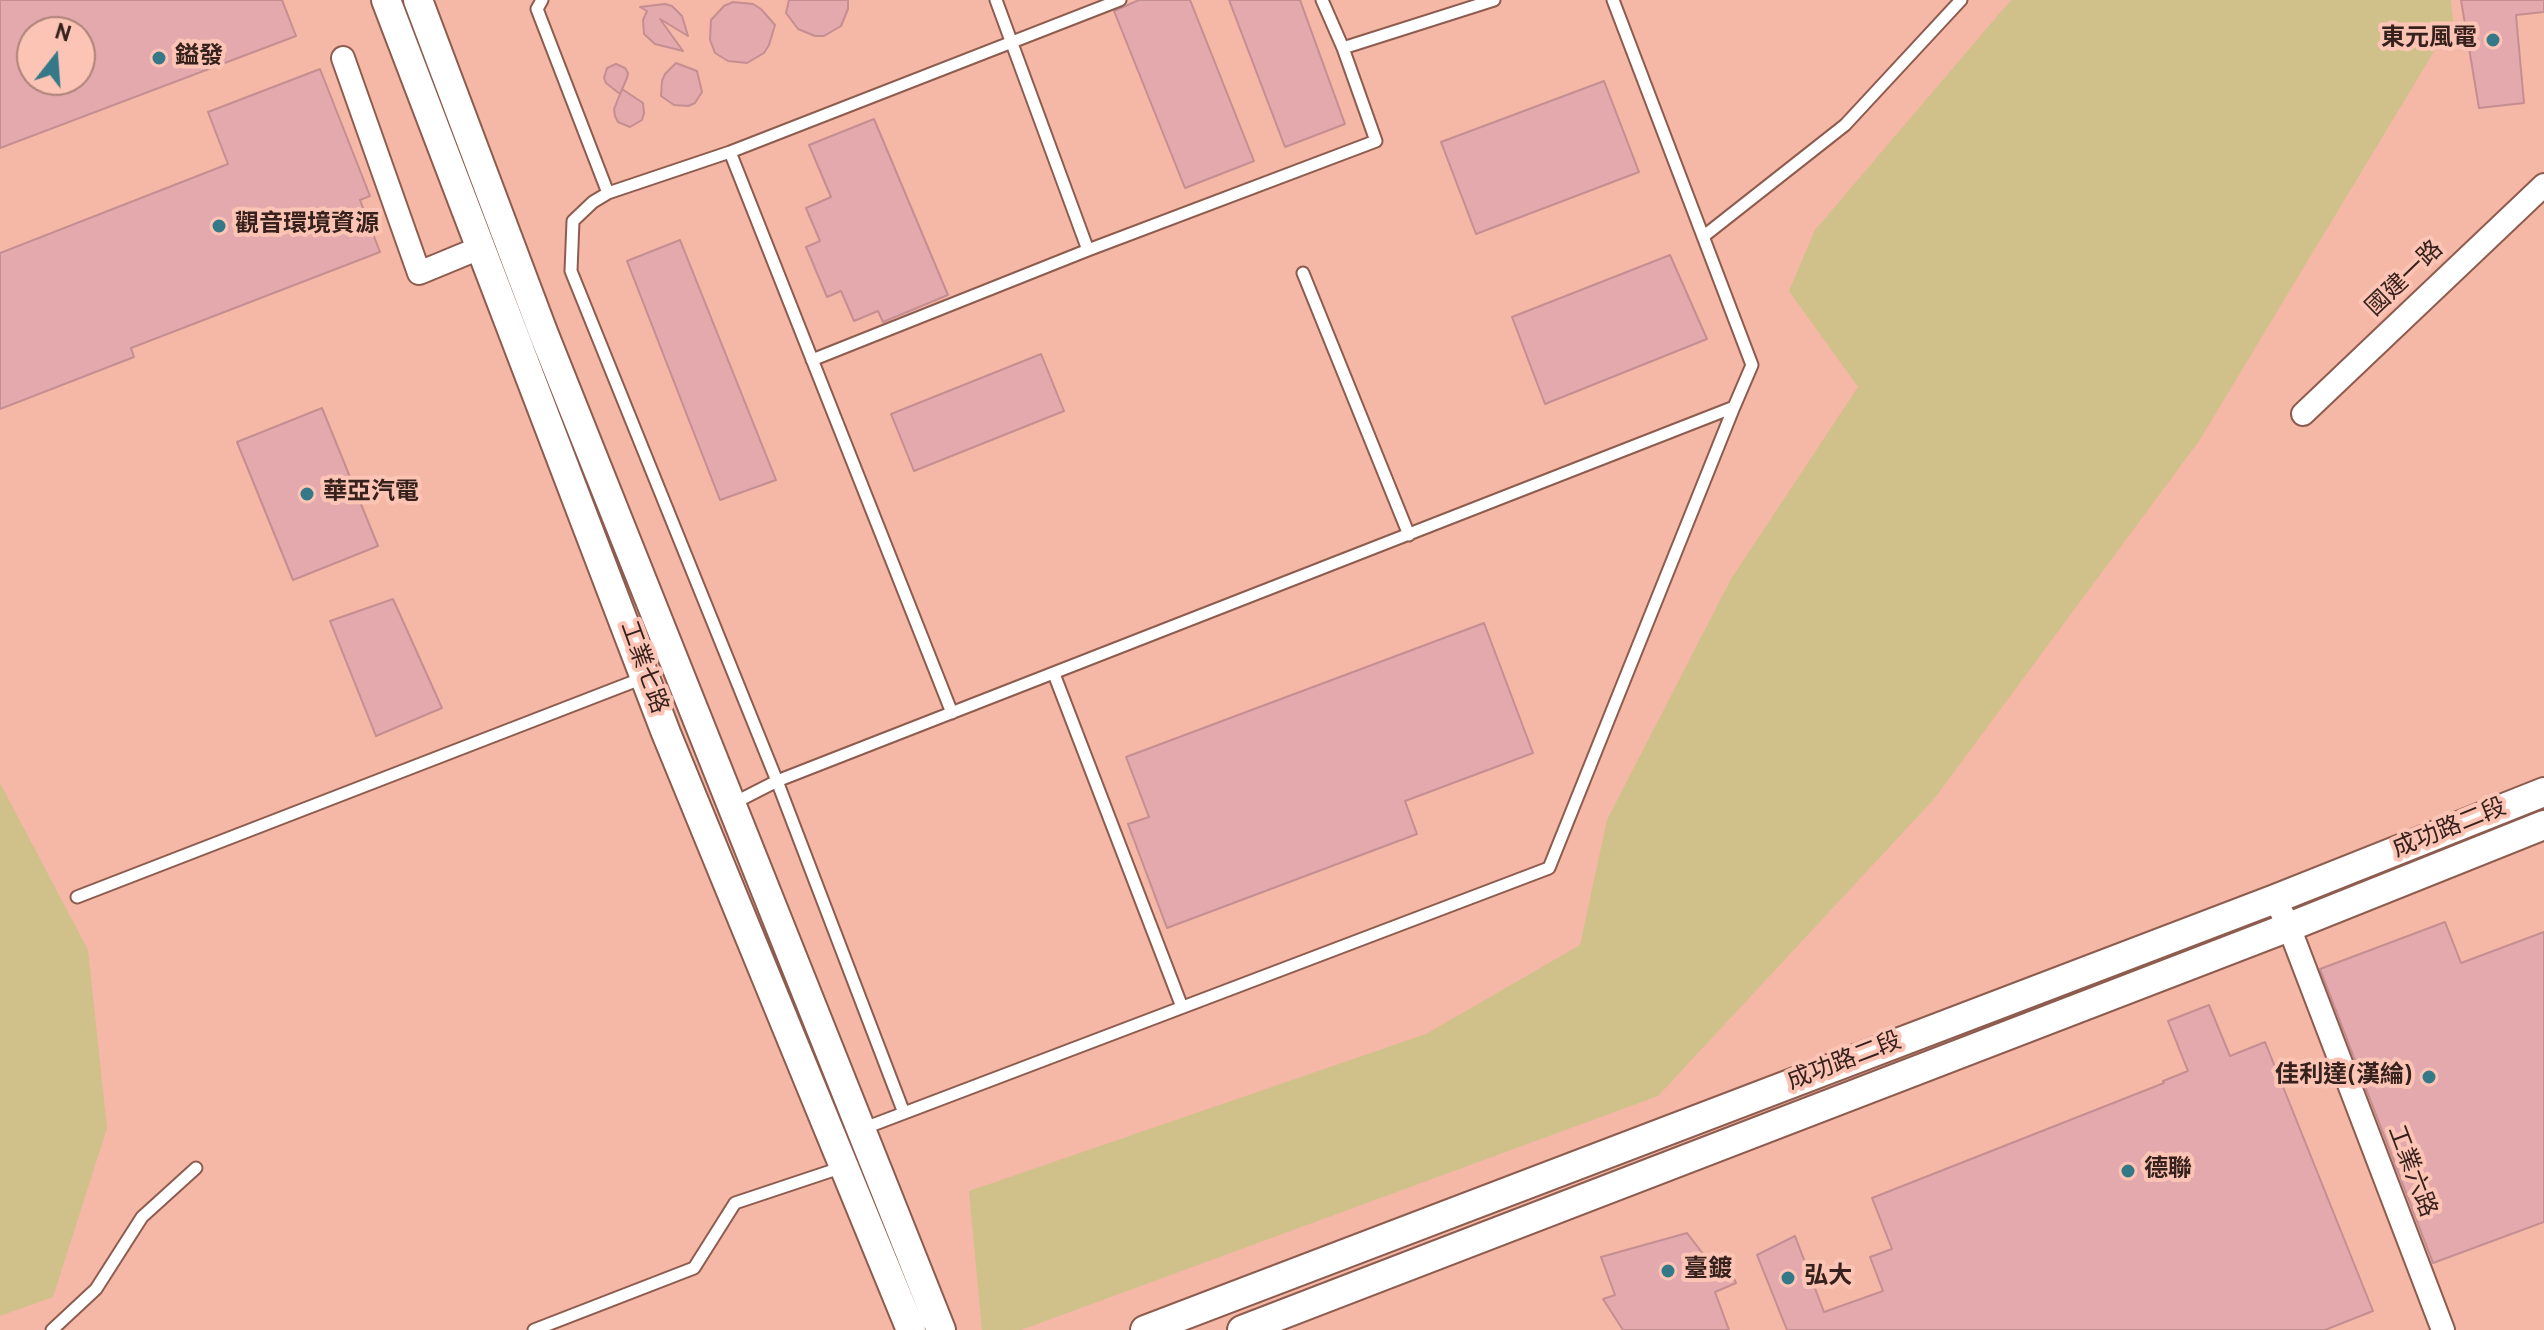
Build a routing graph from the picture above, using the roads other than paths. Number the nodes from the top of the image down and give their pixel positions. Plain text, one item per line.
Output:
1 (386, 0) edge
2 (418, 0) edge
3 (542, 0) edge
4 (996, 0) edge
5 (1120, 0) edge
6 (1322, 0) edge
7 (1494, 0) edge
8 (1613, 0) edge
9 (1940, 0) edge
10 (1961, 0) edge
11 (1947, 15) junction
12 (1012, 43) junction
13 (1343, 48) junction
14 (343, 58) dead end
15 (730, 152) junction
16 (2544, 185) edge
17 (608, 193) junction
18 (1704, 236) junction
19 (482, 247) junction
20 (1088, 250) junction
21 (1303, 273) dead end
22 (812, 360) junction
23 (1734, 407) junction
24 (2303, 414) dead end
25 (1409, 535) junction
26 (1054, 674) junction
27 (646, 677) junction
28 (952, 713) junction
29 (777, 781) junction
30 (2544, 792) edge
31 (731, 805) junction
32 (2544, 825) edge
33 (77, 897) dead end
34 (2275, 899) junction
35 (2289, 927) junction
36 (1182, 1007) junction
37 (904, 1113) junction
38 (861, 1129) junction
39 (844, 1167) junction
40 (196, 1168) dead end
41 (52, 1330) edge
42 (534, 1330) edge
43 (911, 1330) edge
44 (941, 1330) edge
45 (1145, 1330) edge
46 (1242, 1330) edge
47 (2443, 1330) edge

1 - 19 street, 工業七路
2 - 31 street, 工業七路
3 - 17 lane
4 - 12 lane
5 - 12 lane
6 - 13 lane
7 - 13 lane
8 - 18 lane
9 - 11 lane
10 - 11 lane
11 - 18 lane
12 - 15 lane
12 - 20 lane
13 - 20 lane
14 - 19 street
15 - 17 lane
15 - 22 lane
16 - 24 street, 國建一路
17 - 29 lane
18 - 23 lane
19 - 27 street, 工業七路
20 - 22 lane
21 - 25 lane
22 - 28 lane
23 - 25 lane
23 - 36 lane
25 - 26 lane
26 - 28 lane
26 - 36 lane
27 - 33 lane
27 - 39 street, 工業七路
28 - 29 lane
29 - 31 lane
29 - 37 lane
30 - 34 street, 成功路二段
31 - 38 street, 工業七路
32 - 35 street, 成功路二段
34 - 35 street, 工業六路
34 - 45 street, 成功路二段
35 - 46 street, 成功路二段
35 - 47 street, 工業六路
36 - 37 lane
37 - 38 lane
38 - 44 street, 工業七路
39 - 42 lane
39 - 43 street, 工業七路
40 - 41 lane

